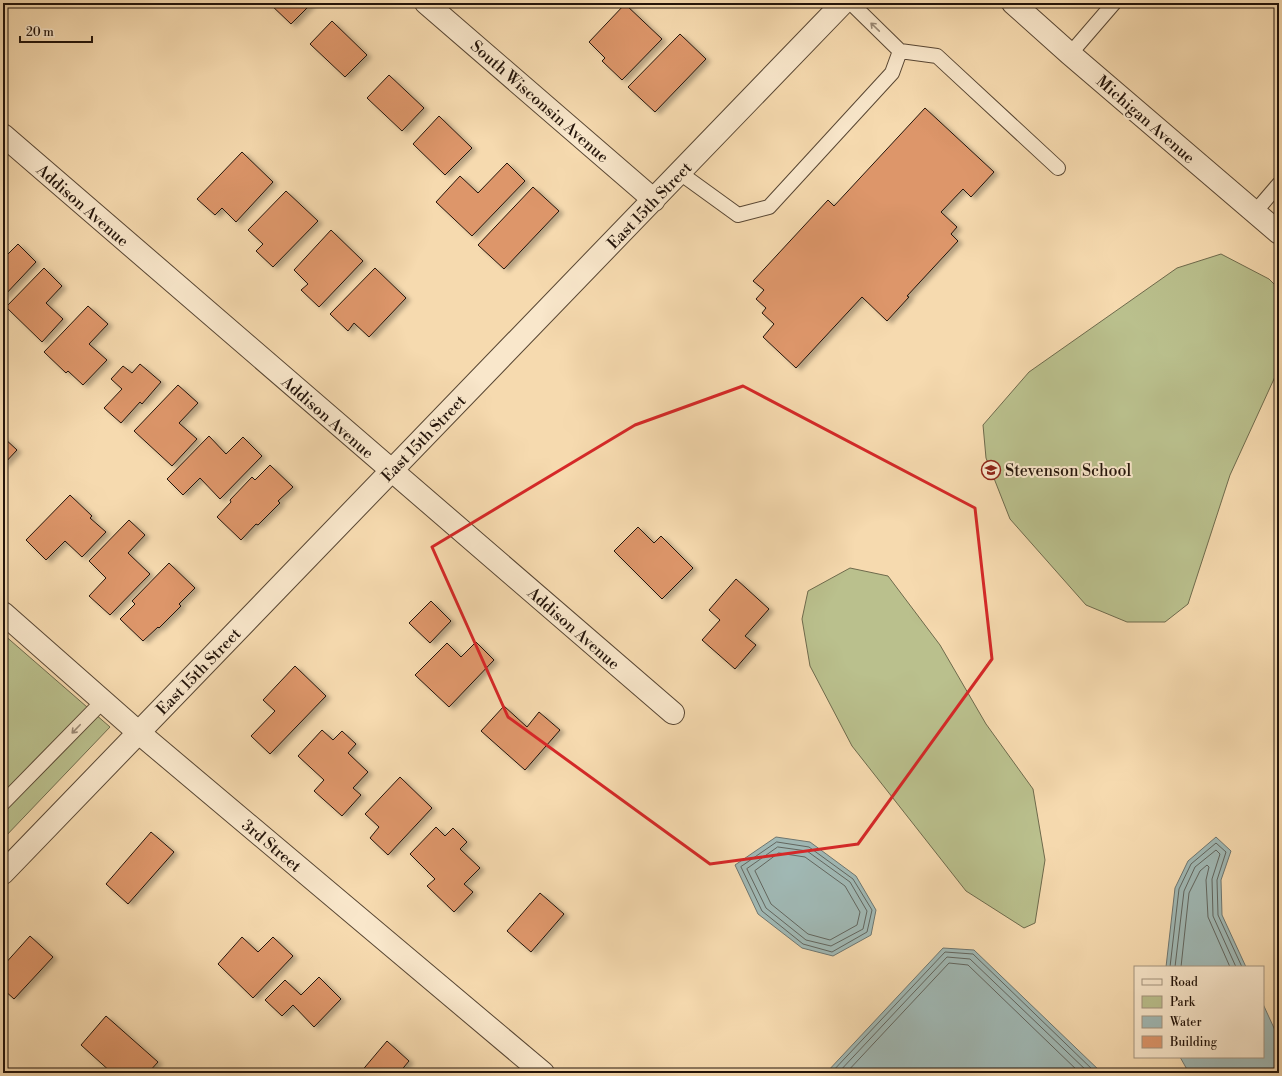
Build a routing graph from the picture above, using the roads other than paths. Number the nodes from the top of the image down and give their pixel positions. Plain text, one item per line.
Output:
1 (426, 3) edge
2 (844, 3) edge
3 (851, 3) edge
4 (1013, 3) edge
5 (1114, 3) edge
6 (900, 50) junction
7 (1070, 54) junction
8 (3, 135) edge
9 (1058, 168) dead end
10 (680, 174) junction
11 (1279, 184) edge
12 (654, 200) junction
13 (1255, 212) junction
14 (1279, 233) edge
15 (391, 471) junction
16 (3, 613) edge
17 (103, 701) junction
18 (673, 713) dead end
19 (138, 732) junction
20 (3, 803) edge
21 (3, 873) edge
22 (543, 1073) edge

1 - 12 street, South Wisconsin Avenue
2 - 10 street, East 15th Street
6 -> 3 lane
4 - 7 street, Michigan Avenue
5 - 7 lane
6 - 9 lane
6 - 10 lane
7 - 13 street, Michigan Avenue
8 - 15 street, Addison Avenue
10 - 12 street, East 15th Street
11 - 13 lane
12 - 15 street, East 15th Street
13 - 14 street, Michigan Avenue
15 - 18 street, Addison Avenue
15 - 19 street, East 15th Street
16 - 17 street, 3rd Street
17 - 19 street, 3rd Street
17 -> 20 lane
19 - 21 street, East 15th Street
19 - 22 street, 3rd Street

